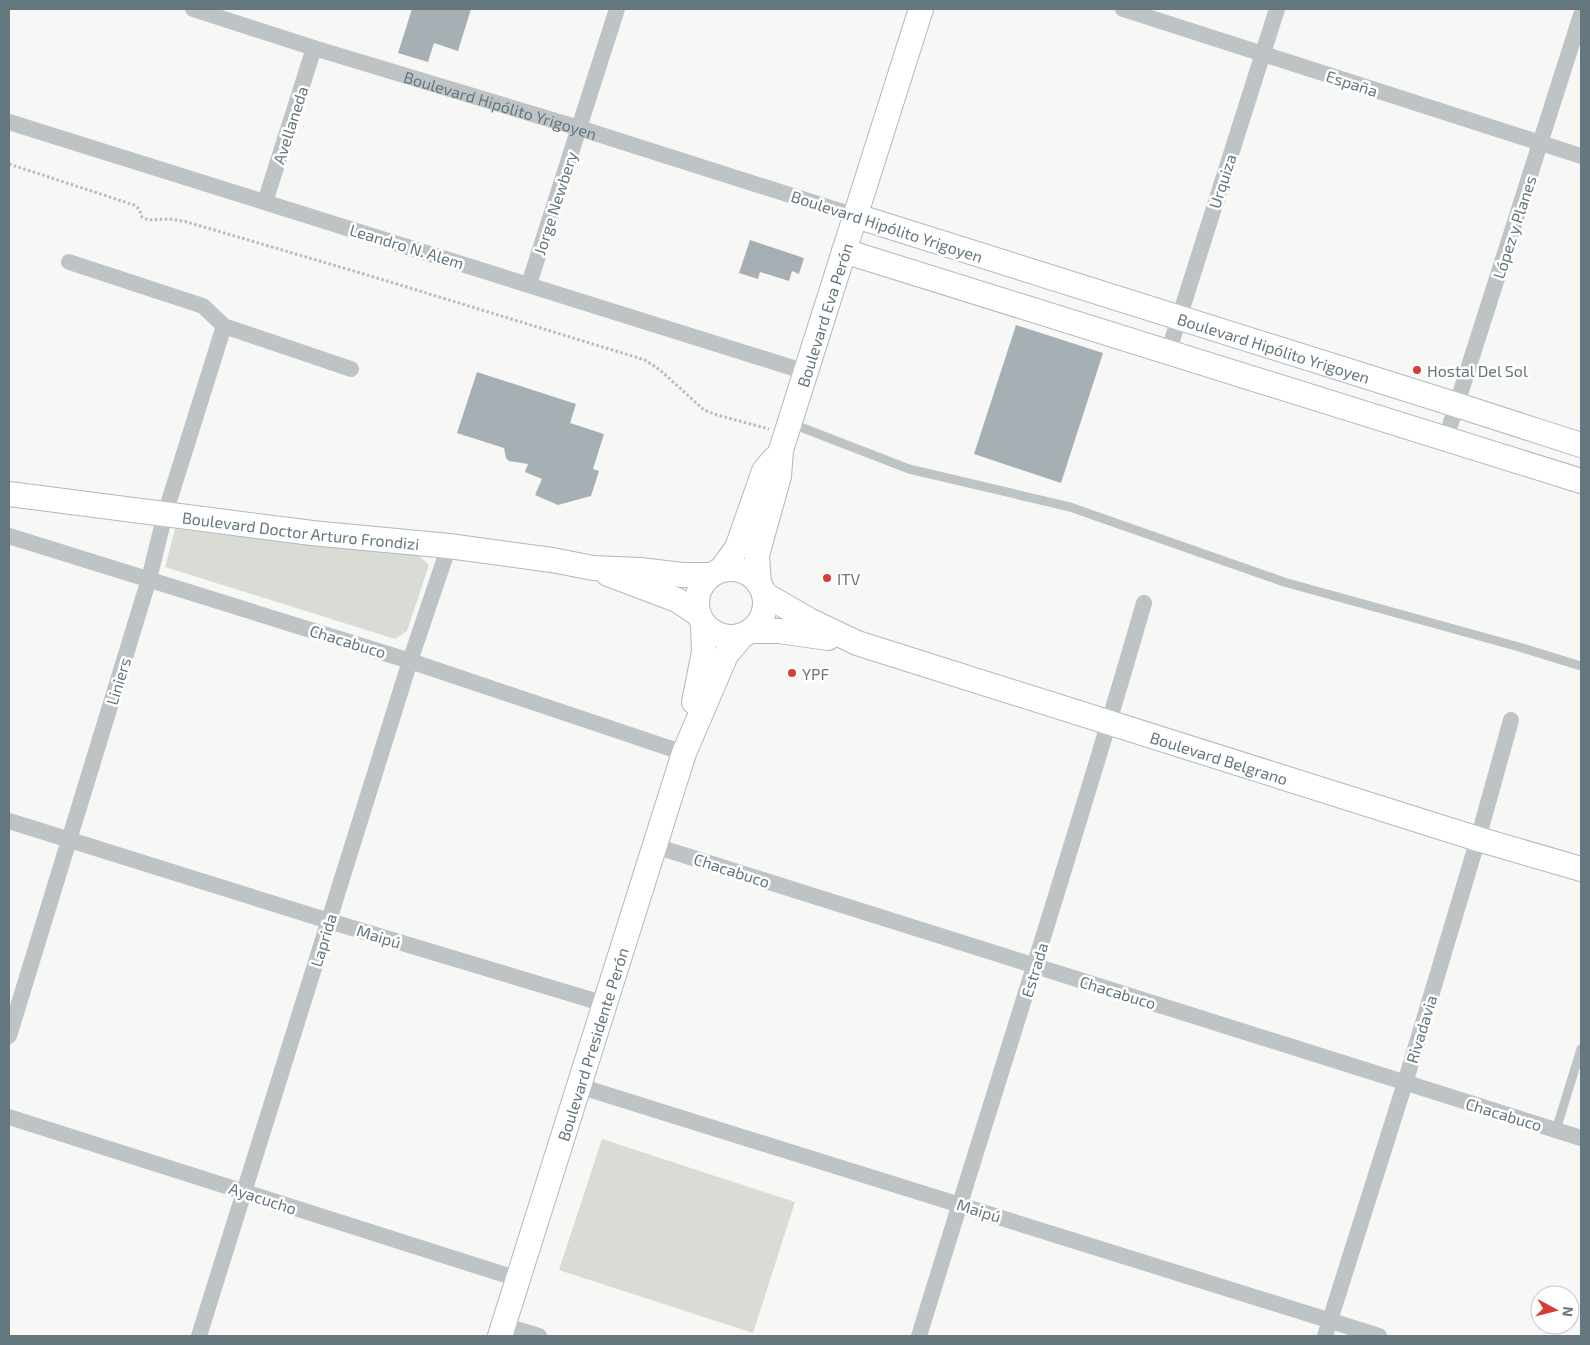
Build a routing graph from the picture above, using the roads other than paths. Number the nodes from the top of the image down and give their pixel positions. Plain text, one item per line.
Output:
1 (193, 9) edge
2 (617, 9) edge
3 (921, 9) edge
4 (1123, 9) edge
5 (1277, 9) edge
6 (1581, 15) edge
7 (314, 48) junction
8 (1262, 54) junction
9 (9, 122) edge
10 (579, 128) junction
11 (1540, 144) junction
12 (1581, 156) edge
13 (266, 202) junction
14 (856, 216) junction
15 (844, 251) junction
16 (69, 262) dead end
17 (529, 284) junction
18 (1179, 318) junction
19 (224, 326) junction
20 (1168, 353) junction
21 (350, 369) dead end
22 (806, 372) junction
23 (1457, 404) junction
24 (786, 435) junction
25 (1446, 438) junction
26 (1581, 445) edge
27 (1581, 481) edge
28 (9, 494) edge
29 (166, 514) junction
30 (9, 536) edge
31 (449, 546) junction
32 (593, 568) junction
33 (716, 572) junction
34 (149, 579) junction
35 (761, 589) junction
36 (1144, 604) dead end
37 (701, 619) junction
38 (746, 634) junction
39 (857, 643) junction
40 (410, 661) junction
41 (1581, 666) edge
42 (1511, 720) dead end
43 (1110, 723) junction
44 (684, 753) junction
45 (9, 821) edge
46 (1478, 839) junction
47 (69, 840) junction
48 (655, 846) junction
49 (1581, 869) edge
50 (329, 921) junction
51 (1035, 966) junction
52 (605, 1004) junction
53 (9, 1036) edge
54 (1581, 1049) edge
55 (1405, 1083) junction
56 (579, 1086) junction
57 (9, 1116) edge
58 (1556, 1130) junction
59 (1581, 1138) edge
60 (244, 1192) junction
61 (960, 1204) junction
62 (518, 1279) junction
63 (1327, 1328) edge
64 (502, 1331) edge
65 (199, 1336) edge
66 (539, 1336) edge
67 (920, 1336) edge
68 (1379, 1336) edge

1 - 7 street, Boulevard Hipólito Yrigoyen
2 - 10 street, Jorge Newbery
3 - 14 street, Boulevard Eva Perón
4 - 8 street, España
5 - 8 street, Urquiza
6 - 11 street, López y Planes
7 - 10 street, Boulevard Hipólito Yrigoyen
7 - 13 street, Avellaneda
8 - 11 street, España
8 - 18 street, Urquiza
9 - 13 street, Leandro N. Alem
10 - 14 street, Boulevard Hipólito Yrigoyen
10 - 17 street, Jorge Newbery
11 - 12 street, España
11 - 23 street, López y Planes
13 - 17 street, Leandro N. Alem
14 - 15 street, Boulevard Eva Perón
14 - 18 street, Boulevard Hipólito Yrigoyen
15 - 20 street
15 - 22 street, Boulevard Eva Perón
16 - 19 street
17 - 22 street, Leandro N. Alem
18 - 20 street, Urquiza
18 - 23 street, Boulevard Hipólito Yrigoyen
19 - 21 street
19 - 29 street, Liniers
20 - 25 street
22 - 24 street, Boulevard Eva Perón
23 - 25 street, López y Planes
23 - 26 street, Boulevard Hipólito Yrigoyen
24 - 33 street, Boulevard Presidente Perón
24 - 35 street, Boulevard Presidente Perón
24 - 41 lane
25 - 27 street
28 - 29 street, Boulevard Doctor Arturo Frondizi
29 - 31 street, Boulevard Doctor Arturo Frondizi
29 - 34 street, Liniers
30 - 34 street, Chacabuco
31 - 32 street, Boulevard Doctor Arturo Frondizi
31 - 40 street, Laprida
32 - 33 street, Boulevard Doctor Arturo Frondizi
32 - 37 street, Boulevard Doctor Arturo Frondizi
33 - 35 street
33 - 37 street, Boulevard Presidente Perón
34 - 40 street, Chacabuco
34 - 47 street, Liniers
35 - 38 street, Boulevard Presidente Perón
35 - 39 street, Boulevard Belgrano
36 - 43 street, Estrada
37 - 38 street
37 - 44 street, Boulevard Presidente Perón
38 - 39 street, Boulevard Belgrano
38 - 44 street, Boulevard Presidente Perón
39 - 43 street, Boulevard Belgrano
40 - 44 street, Chacabuco
40 - 50 street, Laprida
42 - 46 street, Rivadavia
43 - 46 street, Boulevard Belgrano
43 - 51 street, Estrada
44 - 48 street, Boulevard Presidente Perón
45 - 47 street, Maipú
46 - 49 street, Boulevard Belgrano
46 - 55 street, Rivadavia
47 - 50 street, Maipú
47 - 53 street, Liniers
48 - 51 street, Chacabuco
48 - 52 street, Boulevard Presidente Perón
50 - 52 street, Maipú
50 - 60 street, Laprida
51 - 55 street, Chacabuco
51 - 61 street, Estrada
52 - 56 street, Boulevard Presidente Perón
54 - 58 lane
55 - 58 street, Chacabuco
55 - 63 street, Rivadavia
56 - 61 street, Maipú
56 - 62 street, Boulevard Presidente Perón
57 - 60 street, Ayacucho
58 - 59 street, Chacabuco
60 - 62 street, Ayacucho
60 - 65 street, Laprida
61 - 63 street, Maipú
61 - 67 street, Estrada
62 - 64 street, Boulevard Presidente Perón
63 - 68 street, Maipú
64 - 66 street

